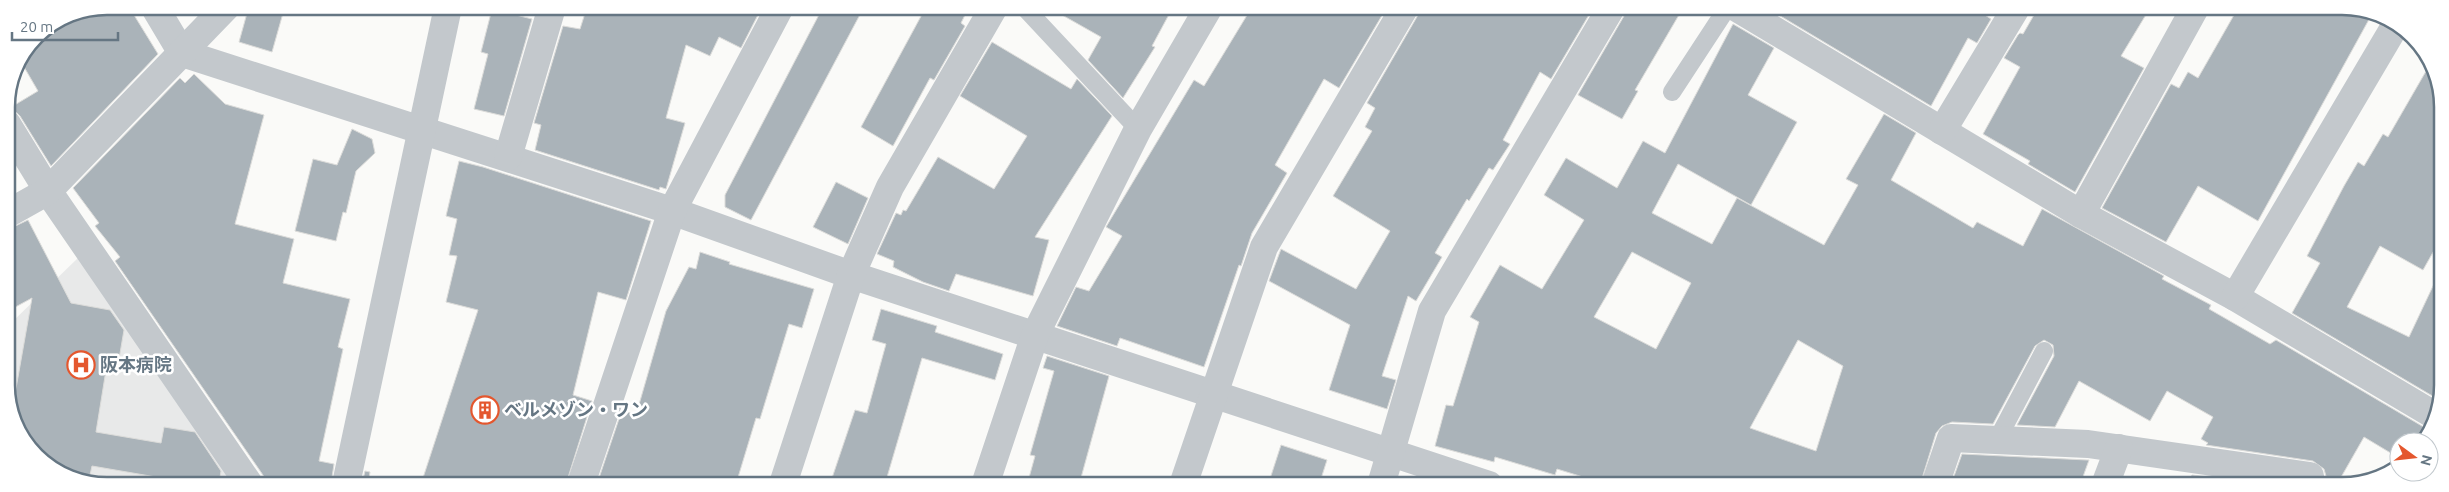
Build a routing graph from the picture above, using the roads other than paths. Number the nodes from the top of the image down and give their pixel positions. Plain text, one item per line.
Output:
1 (159, 15) edge
2 (218, 15) edge
3 (446, 15) edge
4 (550, 15) edge
5 (776, 15) edge
6 (989, 15) edge
7 (1031, 15) edge
8 (1204, 15) edge
9 (1400, 15) edge
10 (1607, 15) edge
11 (1722, 15) edge
12 (1749, 15) edge
13 (2012, 15) edge
14 (2192, 15) edge
15 (2393, 31) edge
16 (182, 53) junction
17 (1672, 92) dead end
18 (420, 128) junction
19 (1138, 129) junction
20 (1942, 131) junction
21 (15, 137) edge
22 (508, 157) junction
23 (48, 191) junction
24 (15, 210) edge
25 (672, 211) junction
26 (2081, 214) junction
27 (851, 275) junction
28 (2235, 297) junction
29 (1035, 336) junction
30 (2044, 351) dead end
31 (1213, 395) junction
32 (2429, 412) edge
33 (1997, 440) junction
34 (2119, 448) junction
35 (1390, 451) junction
36 (244, 477) edge
37 (347, 477) edge
38 (583, 477) edge
39 (785, 477) edge
40 (986, 477) edge
41 (1186, 477) edge
42 (1383, 477) edge
43 (1466, 477) edge
44 (1938, 477) edge
45 (2108, 477) edge
46 (2310, 477) edge

1 - 16 street
2 - 16 street
3 - 18 street
4 - 22 street
5 - 25 street
6 - 27 street
7 - 19 lane
8 - 19 street
9 - 31 street
10 - 35 street
11 - 17 lane
12 - 20 street
13 - 20 street
14 - 26 street
15 - 28 street
16 - 18 street
16 - 23 street
18 - 22 street
18 - 37 street
19 - 29 street
20 - 26 street
21 - 23 street
22 - 25 street
23 - 24 street
23 - 36 street
25 - 27 street
25 - 38 street
26 - 28 street
27 - 29 street
27 - 39 street
28 - 32 street
29 - 31 street
29 - 40 street
30 - 33 lane
31 - 35 street
31 - 41 street
33 - 34 street
33 - 44 street
34 - 45 street
34 - 46 street
35 - 42 street
35 - 43 street

